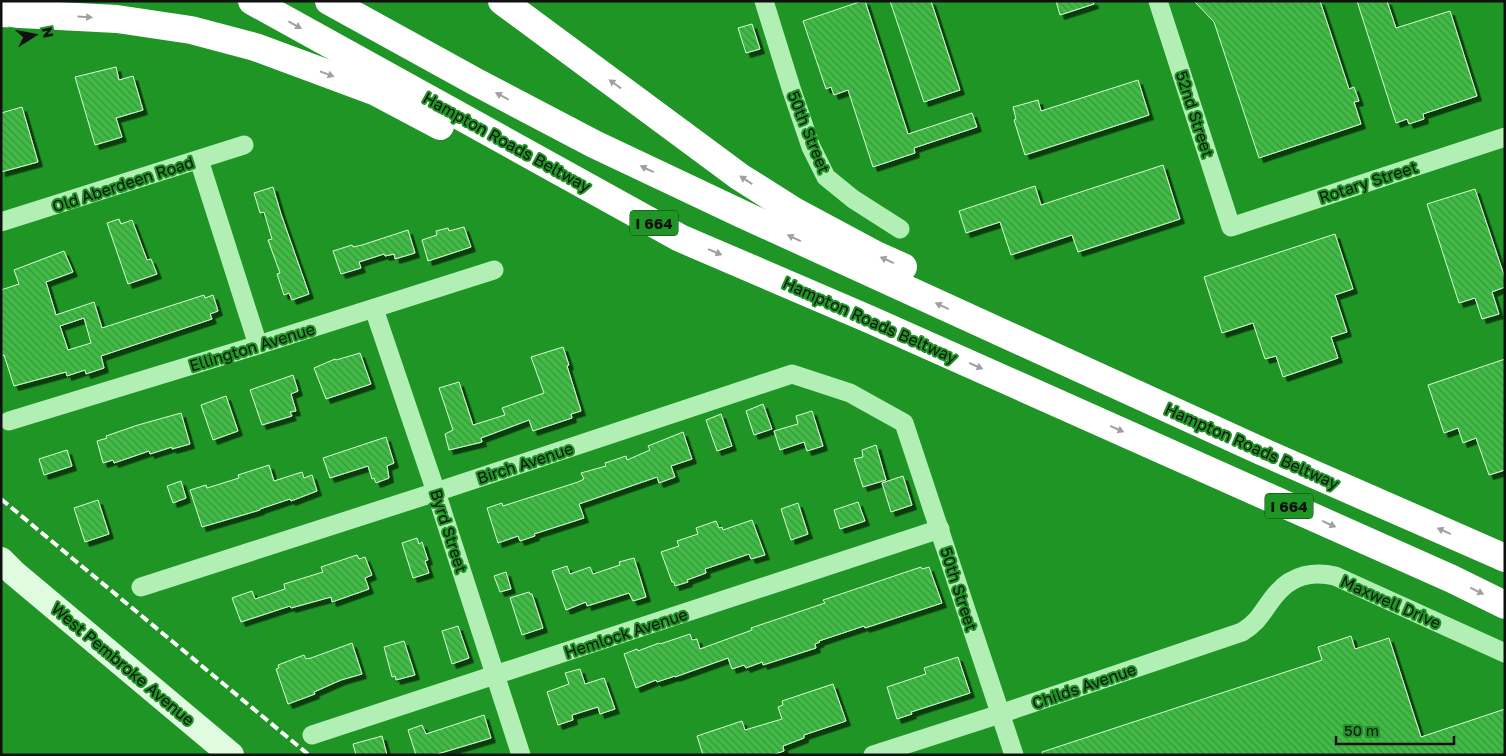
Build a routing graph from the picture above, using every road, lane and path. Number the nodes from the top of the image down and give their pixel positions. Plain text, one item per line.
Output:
1 (252, 1) edge
2 (329, 1) edge
3 (502, 1) edge
4 (764, 1) edge
5 (1158, 1) edge
6 (1, 13) edge
7 (1505, 137) edge
8 (244, 146) dead end
9 (199, 160) junction
10 (1, 222) edge
11 (1231, 227) joint
12 (900, 229) dead end
13 (680, 238) junction
14 (494, 270) dead end
15 (374, 309) junction
16 (258, 345) junction
17 (1098, 377) junction
18 (9, 421) dead end
19 (904, 423) joint
20 (436, 492) junction
21 (940, 529) junction
22 (1505, 558) edge
23 (5, 566) edge
24 (141, 587) dead end
25 (1278, 592) joint
26 (1505, 604) edge
27 (1505, 653) edge
28 (496, 676) junction
29 (1000, 714) junction
30 (312, 735) dead end
31 (231, 755) edge
32 (521, 755) edge
33 (873, 755) edge
34 (1014, 755) edge

1 -> 13 highway, Hampton Roads Beltway / I 664
17 -> 2 highway, Hampton Roads Beltway / I 664
17 -> 3 highway
4 - 12 street, 50th Street
5 - 11 street, 52nd Street
6 -> 13 highway
7 - 11 street, Rotary Street
8 - 9 street, Old Aberdeen Road
9 - 10 street, Old Aberdeen Road
9 - 16 street
13 -> 26 highway, Hampton Roads Beltway / I 664
14 - 15 street, Ellington Avenue
15 - 16 street, Ellington Avenue
15 - 20 street, Byrd Street
16 - 18 street, Ellington Avenue
22 -> 17 highway, Hampton Roads Beltway / I 664
19 - 20 street, Birch Avenue
19 - 21 street, 50th Street
20 - 24 street, Birch Avenue
20 - 28 street, Byrd Street
21 - 28 street, Hemlock Avenue
21 - 29 street, 50th Street
23 - 31 main road, West Pembroke Avenue
25 - 27 street, Maxwell Drive
25 - 29 street, Childs Avenue
28 - 30 street, Hemlock Avenue
28 - 32 street, Byrd Street
29 - 33 street, Childs Avenue
29 - 34 street, 50th Street

